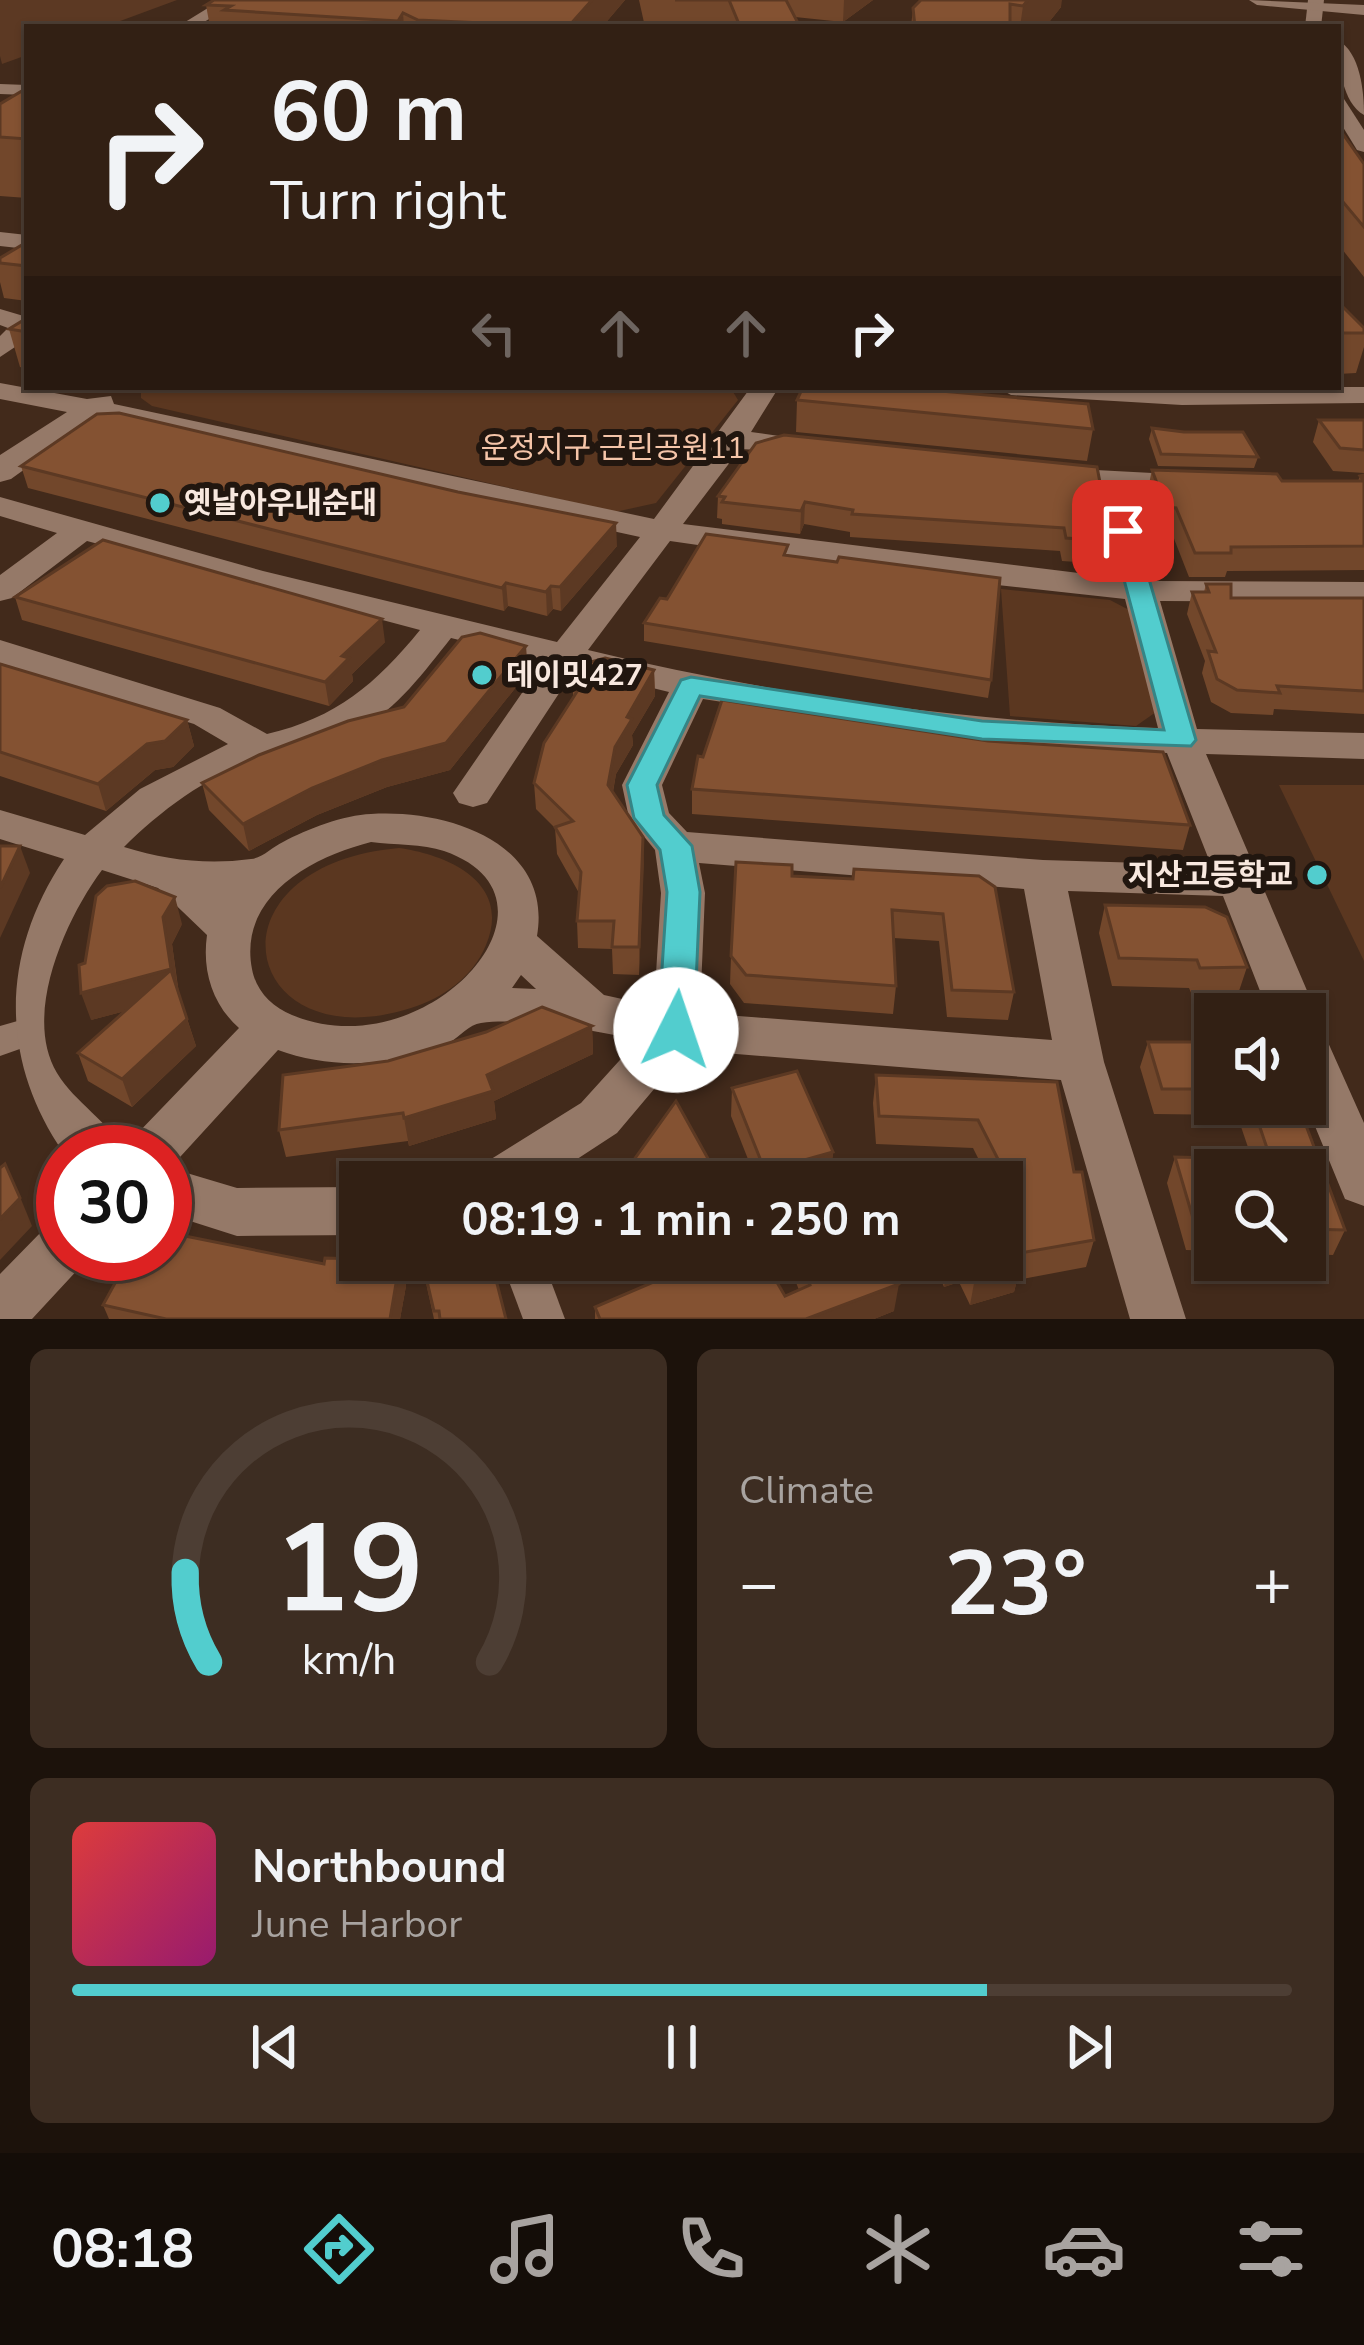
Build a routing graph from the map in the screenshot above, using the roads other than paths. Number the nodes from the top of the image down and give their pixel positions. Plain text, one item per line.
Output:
1 (232, 0) edge
2 (1257, 0) edge
3 (1238, 2) edge
4 (1315, 2) edge
5 (1335, 3) edge
6 (1364, 7) edge
7 (190, 24) edge
8 (1304, 24) edge
9 (1341, 52) edge
10 (1341, 108) edge
11 (1364, 109) edge
12 (1364, 146) edge
13 (0, 316) edge
14 (0, 350) edge
15 (119, 390) edge
16 (763, 390) edge
17 (1048, 390) edge
18 (0, 391) edge
19 (1244, 392) edge
20 (1364, 395) edge
21 (94, 406) junction
22 (732, 439) junction
23 (826, 450) edge
24 (1014, 470) edge
25 (0, 472) edge
26 (1117, 478) junction
27 (1226, 484) edge
28 (0, 506) edge
29 (659, 529) junction
30 (80, 531) junction
31 (0, 591) edge
32 (1143, 591) junction
33 (1364, 592) edge
34 (443, 625) junction
35 (0, 651) edge
36 (566, 655) junction
37 (691, 686) junction
38 (1181, 740) junction
39 (1364, 746) edge
40 (265, 749) junction
41 (472, 793) junction
42 (0, 824) edge
43 (395, 828) junction
44 (676, 846) junction
45 (479, 850) junction
46 (90, 854) junction
47 (267, 874) junction
48 (1043, 875) junction
49 (173, 877) junction
50 (1237, 881) junction
51 (229, 929) junction
52 (517, 944) junction
53 (1284, 993) edge
54 (472, 1004) junction
55 (590, 1011) junction
56 (269, 1028) junction
57 (676, 1030) junction
58 (11, 1038) edge
59 (1080, 1062) junction
60 (1326, 1093) edge
61 (68, 1125) edge
62 (178, 1125) edge
63 (532, 1161) edge
64 (1364, 1184) edge
65 (192, 1198) edge
66 (339, 1211) edge
67 (36, 1275) edge
68 (530, 1281) edge
69 (0, 1313) edge
70 (544, 1319) edge
71 (1158, 1319) edge

1 - 7 street
2 - 4 street
3 - 8 street
4 - 5 street
5 - 6 street
9 - 11 street
10 - 12 street
13 - 14 street
15 - 21 street
16 - 22 street
17 - 19 street
18 - 21 street
19 - 20 street
21 - 25 street
21 - 29 street
22 - 23 street
22 - 29 street
24 - 26 street
26 - 27 street
26 - 32 street
28 - 30 street
29 - 32 street
29 - 36 street
30 - 31 street
30 - 34 street
32 - 33 street
32 - 38 street
34 - 36 street
34 - 40 street
35 - 40 street
36 - 37 street
36 - 41 street
37 - 38 street
37 - 44 street
38 - 39 street
38 - 50 street
40 - 46 street
41 - 43 street
41 - 45 street
42 - 46 street
43 - 45 street
43 - 47 street
44 - 48 street
44 - 57 street
45 - 52 street
46 - 49 street
46 - 58 street
47 - 49 street
47 - 51 street
48 - 50 street
48 - 59 street
49 - 51 street
50 - 53 street
51 - 56 street
52 - 54 street
52 - 55 street
54 - 55 street
54 - 56 street
55 - 57 street
56 - 62 street
57 - 59 street
57 - 63 street
58 - 61 street
59 - 71 street
60 - 64 street
65 - 66 street
67 - 69 street
68 - 70 street

